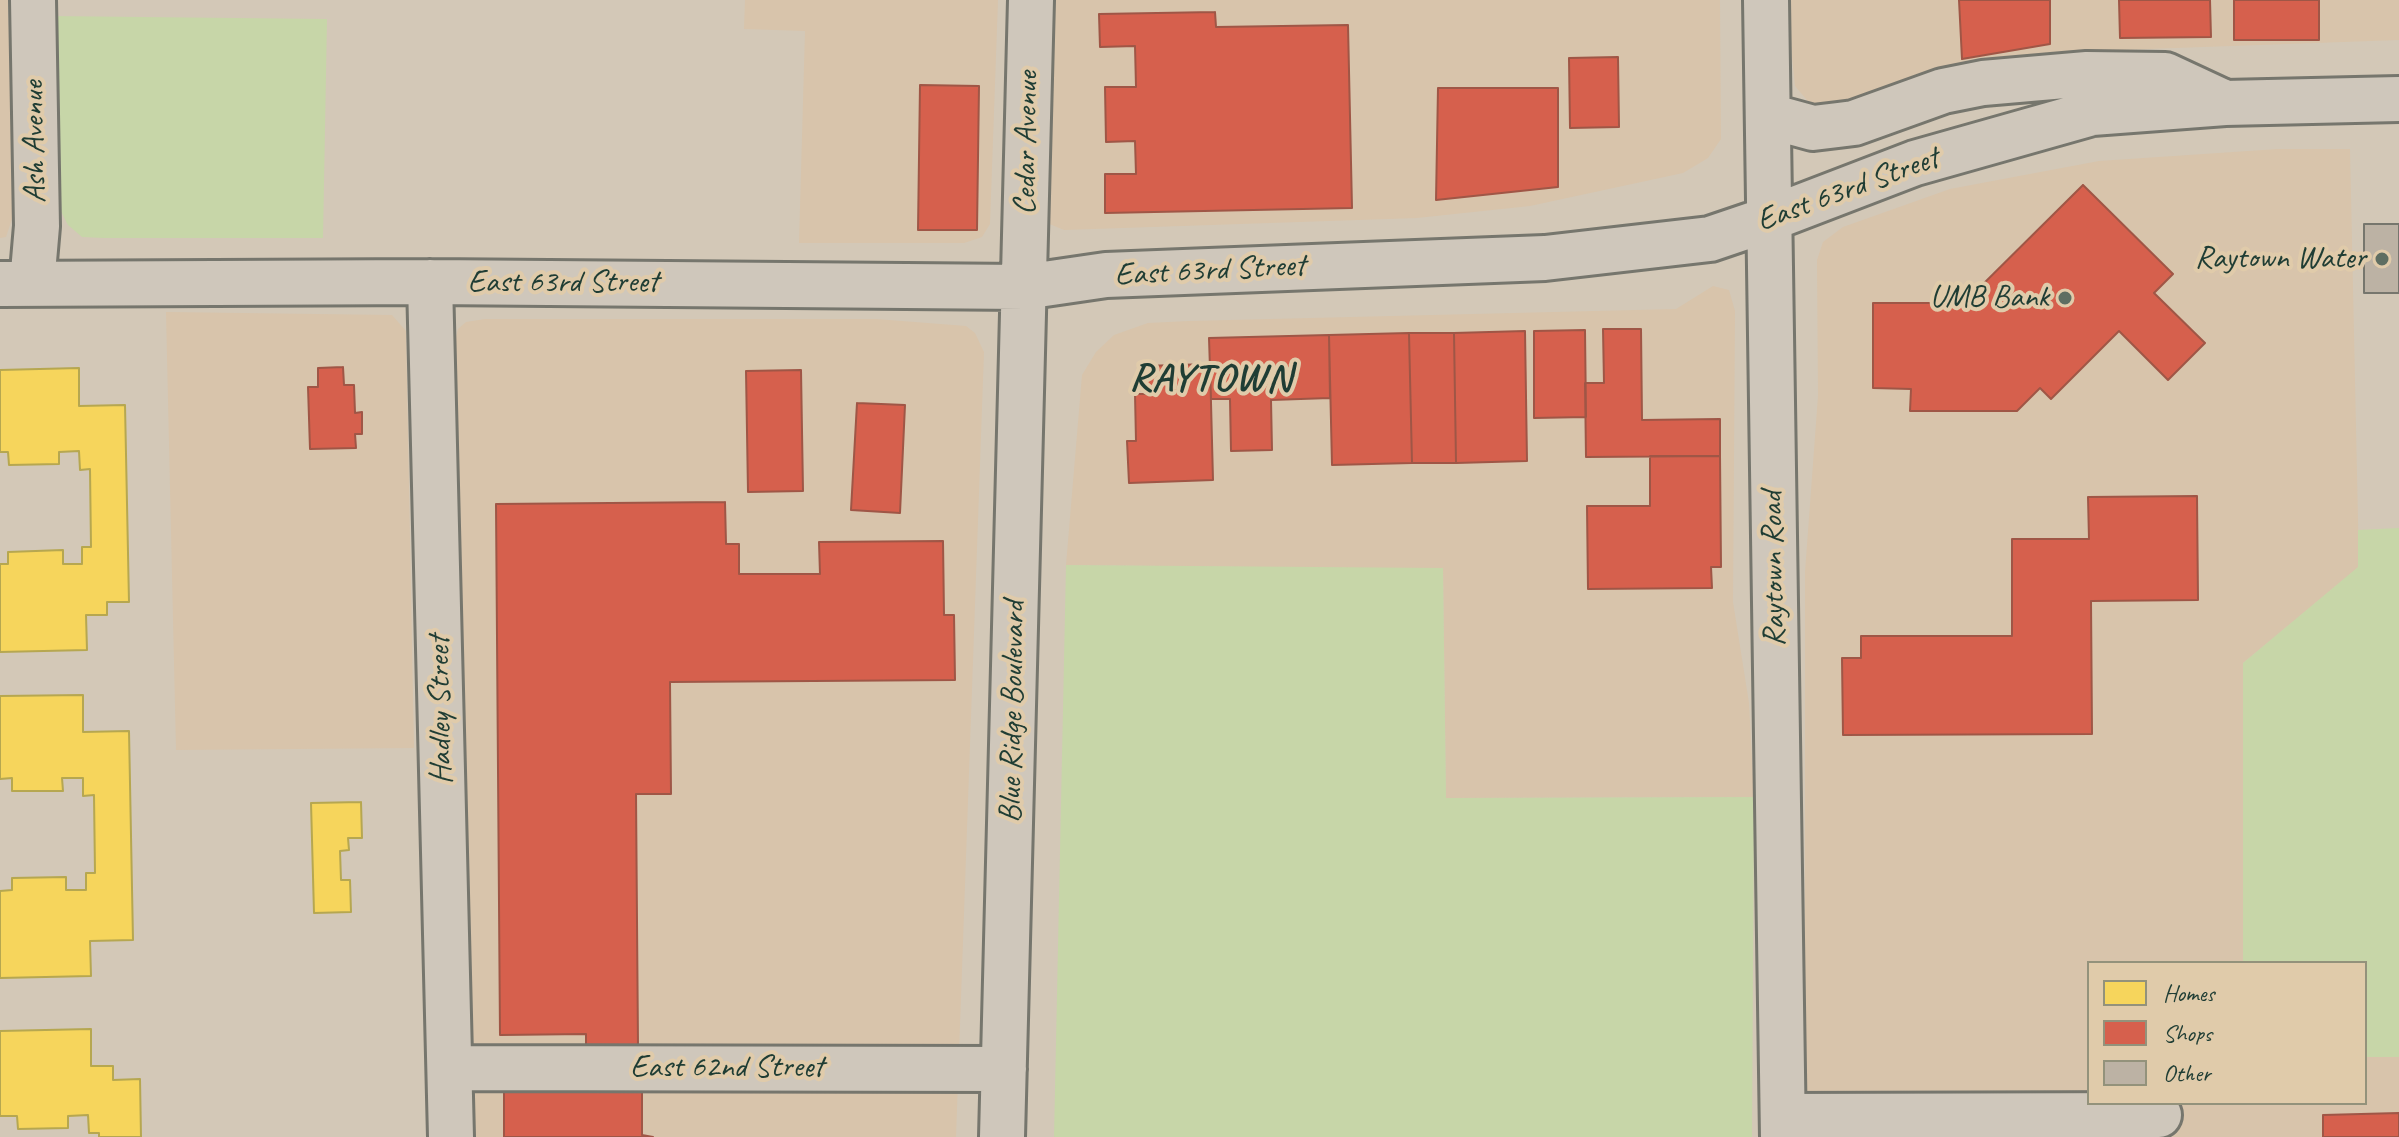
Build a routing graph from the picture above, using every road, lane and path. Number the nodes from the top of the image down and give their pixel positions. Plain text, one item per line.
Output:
1 (33, 0) edge
2 (1031, 0) edge
3 (1766, 0) edge
4 (2399, 99) edge
5 (2225, 103) junction
6 (1769, 116) junction
7 (1769, 219) junction
8 (430, 282) junction
9 (16, 284) edge
10 (1024, 287) junction
11 (450, 1068) junction
12 (1004, 1069) junction
13 (2159, 1115) dead end
14 (1783, 1127) edge
15 (451, 1137) edge
16 (1002, 1137) edge

1 - 9 street, Ash Avenue
2 - 10 street, Cedar Avenue
3 - 6 street, Raytown Road
4 - 5 street, East 63rd Street
5 - 6 street
5 - 7 street, East 63rd Street
6 - 7 street, Raytown Road
7 - 10 street, East 63rd Street
7 - 14 street, Raytown Road
8 - 9 street, East 63rd Street
8 - 10 street, East 63rd Street
8 - 11 street, Hadley Street
10 - 12 street, Blue Ridge Boulevard
11 - 12 street, East 62nd Street
11 - 15 street, Hadley Street
12 - 16 street, Blue Ridge Boulevard
13 - 14 street

